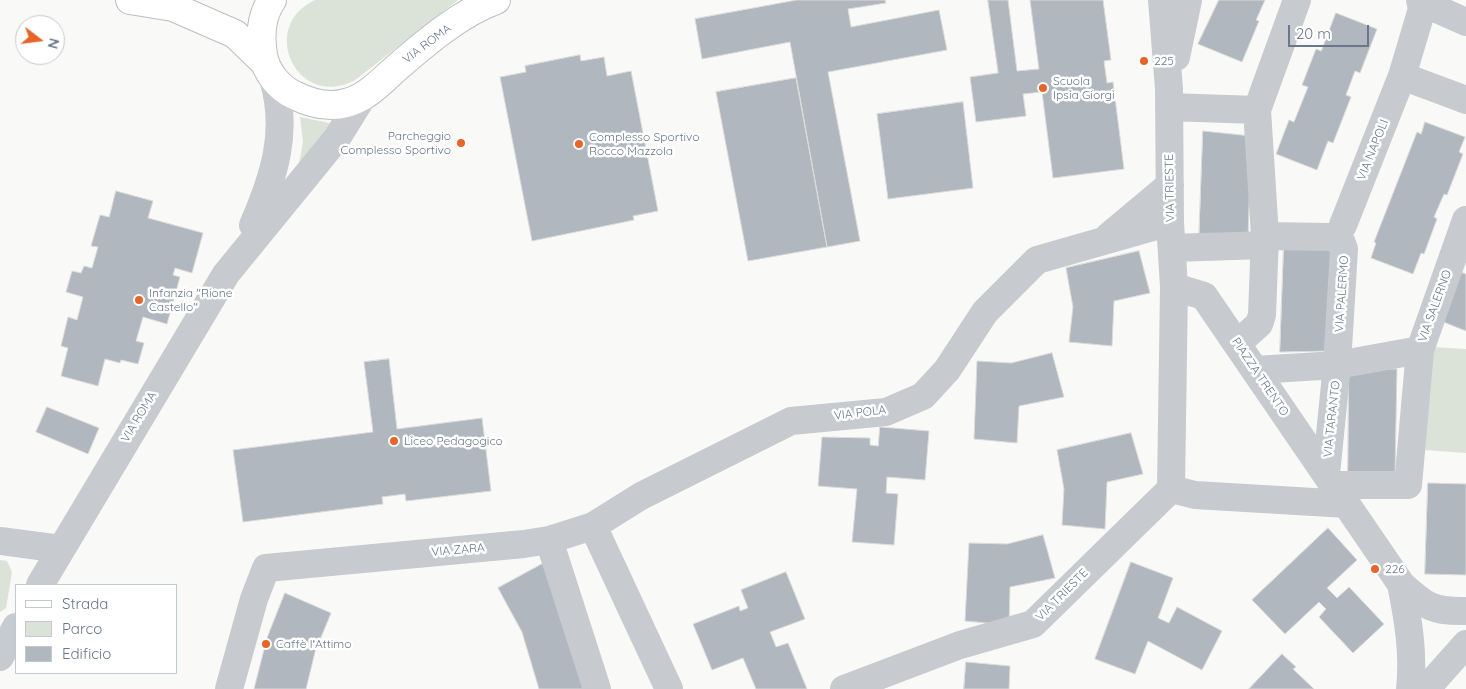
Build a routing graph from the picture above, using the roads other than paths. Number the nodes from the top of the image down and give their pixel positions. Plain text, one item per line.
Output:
1 (130, 0) edge
2 (272, 0) edge
3 (1162, 0) edge
4 (1188, 0) edge
5 (1297, 0) edge
6 (489, 1) edge
7 (1421, 1) edge
8 (1466, 22) edge
9 (269, 70) junction
10 (1402, 76) junction
11 (363, 96) junction
12 (1169, 98) junction
13 (1466, 100) edge
14 (1256, 110) junction
15 (1170, 185) junction
16 (1466, 220) edge
17 (1343, 225) dead end
18 (1171, 235) junction
19 (1102, 241) junction
20 (1265, 241) junction
21 (242, 252) junction
22 (1174, 287) junction
23 (1237, 344) junction
24 (1420, 350) junction
25 (1337, 365) junction
26 (1255, 370) junction
27 (1336, 488) junction
28 (1171, 489) junction
29 (593, 526) junction
30 (549, 540) junction
31 (0, 542) edge
32 (61, 549) junction
33 (41, 584) edge
34 (1401, 584) junction
35 (1466, 611) edge
36 (15, 630) edge
37 (1466, 644) edge
38 (0, 656) edge
39 (229, 689) edge
40 (597, 689) edge
41 (669, 689) edge
42 (844, 689) edge
43 (1410, 689) edge
44 (1426, 689) edge

1 - 9 main road
2 - 9 main road, VIA ROMA
3 - 12 street, VIA TRIESTE
4 - 12 street, VIA TRIESTE
5 - 14 street
6 - 11 main road, VIA ROMA
7 - 8 street
7 - 10 street, VIA NAPOLI
9 - 11 main road, VIA ROMA
9 - 21 street, VIA ROMA
10 - 13 street
10 - 17 street, VIA NAPOLI
11 - 21 street, VIA ROMA
12 - 14 street
12 - 15 street, VIA TRIESTE
14 - 20 street
15 - 18 street, VIA TRIESTE
15 - 19 street
16 - 24 street, VIA SALERNO
18 - 19 street, VIA POLA
18 - 20 street, VIA PALERMO
18 - 22 street, VIA TRIESTE
19 - 29 street, VIA POLA
20 - 23 street
20 - 25 street, VIA PALERMO
21 - 32 street, VIA ROMA
22 - 23 street, PIAZZA TRENTO
22 - 28 street
23 - 26 street, PIAZZA TRENTO
24 - 25 street, VIA TARANTO
24 - 27 street, VIA SALERNO
25 - 26 street, VIA TARANTO
25 - 27 street, VIA TARANTO
26 - 27 street, PIAZZA TRENTO
27 - 28 street
27 - 34 street
28 - 42 street, VIA TRIESTE
29 - 30 street, VIA ZARA
29 - 41 street
30 - 39 street, VIA ZARA
30 - 40 street
31 - 32 street
32 - 33 street, VIA ROMA
34 - 35 street
34 - 43 street
36 - 38 street
37 - 44 street

